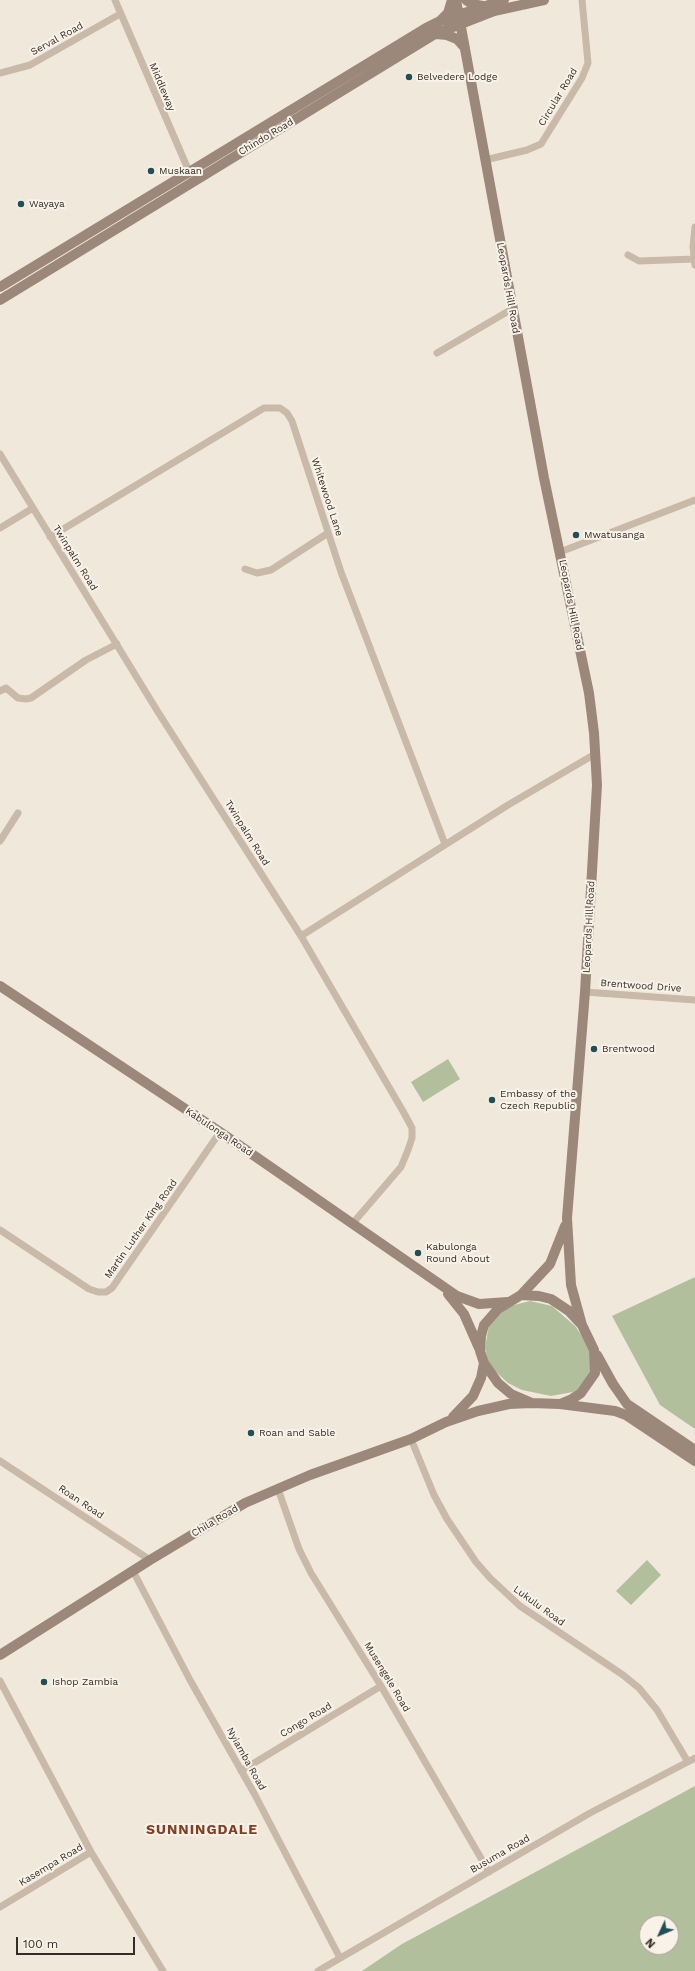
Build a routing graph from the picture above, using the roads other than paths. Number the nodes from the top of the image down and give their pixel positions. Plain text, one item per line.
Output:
1 (114, 0) edge
2 (452, 0) edge
3 (456, 0) edge
4 (466, 0) edge
5 (504, 0) edge
6 (544, 0) edge
7 (582, 0) edge
8 (483, 11) junction
9 (120, 14) junction
10 (460, 19) junction
11 (440, 21) junction
12 (435, 34) junction
13 (465, 48) junction
14 (0, 73) edge
15 (485, 160) junction
16 (191, 177) junction
17 (695, 227) edge
18 (628, 255) dead end
19 (694, 262) edge
20 (0, 287) edge
21 (0, 300) edge
22 (512, 309) junction
23 (437, 353) dead end
24 (0, 454) edge
25 (695, 500) edge
26 (33, 508) junction
27 (0, 528) edge
28 (328, 533) junction
29 (50, 537) junction
30 (560, 552) junction
31 (245, 569) dead end
32 (117, 644) junction
33 (0, 691) edge
34 (595, 754) junction
35 (18, 813) dead end
36 (0, 841) edge
37 (445, 844) junction
38 (301, 936) junction
39 (0, 986) edge
40 (585, 992) junction
41 (695, 1000) edge
42 (220, 1132) junction
43 (567, 1218) junction
44 (353, 1222) junction
45 (0, 1230) edge
46 (435, 1281) junction
47 (521, 1295) junction
48 (508, 1302) junction
49 (582, 1325) junction
50 (594, 1350) junction
51 (480, 1351) junction
52 (484, 1363) junction
53 (532, 1404) junction
54 (560, 1404) junction
55 (446, 1422) junction
56 (411, 1438) junction
57 (695, 1450) edge
58 (0, 1461) edge
59 (695, 1461) edge
60 (278, 1489) junction
61 (150, 1560) junction
62 (133, 1571) junction
63 (0, 1655) edge
64 (0, 1681) edge
65 (381, 1686) junction
66 (695, 1758) edge
67 (688, 1762) junction
68 (241, 1771) junction
69 (91, 1852) junction
70 (489, 1872) junction
71 (0, 1907) edge
72 (340, 1958) junction
73 (162, 1971) edge
74 (318, 1971) edge

1 - 9 street, Middleway
2 - 11 main road
3 - 10 main road, Leopards Hill Road
4 - 8 main road
5 - 8 main road, Chindo Road
6 - 8 main road, Chindo Road
7 - 15 street, Circular Road
8 - 10 main road, Chindo Road
8 - 13 main road
9 - 14 street, Serval Road
9 - 16 street, Middleway
10 - 11 main road, Chindo Road
10 - 12 main road, Chindo Road
10 - 13 main road, Leopards Hill Road
11 - 16 main road, Chindo Road
12 - 13 main road
12 - 16 main road, Chindo Road
13 - 15 main road, Leopards Hill Road
15 - 22 main road, Leopards Hill Road
16 - 20 main road, Chindo Road
16 - 21 main road, Chindo Road
17 - 19 street
18 - 19 street
22 - 23 street
22 - 30 main road, Leopards Hill Road
24 - 26 street, Twinpalm Road
25 - 30 street
26 - 27 street
26 - 29 street, Twinpalm Road
28 - 29 street, Whitewood Lane
28 - 31 street
28 - 37 street, Whitewood Lane
29 - 32 street, Twinpalm Road
30 - 34 main road, Leopards Hill Road
32 - 33 street
32 - 38 street, Twinpalm Road
34 - 37 street
34 - 40 main road, Leopards Hill Road
35 - 36 street
37 - 38 street
38 - 44 street, Twinpalm Road
39 - 42 main road, Kabulonga Road
40 - 41 street, Brentwood Drive
40 - 43 main road, Leopards Hill Road
42 - 44 main road, Kabulonga Road
42 - 45 street, Martin Luther King Road
43 - 47 main road, Leopards Hill Road
43 - 49 main road, Leopards Hill Road
44 - 46 main road, Kabulonga Road
46 - 48 main road, Kabulonga Road
46 - 51 main road, Kabulonga Road
47 - 48 main road
47 - 49 main road
48 - 51 main road
49 - 50 main road
50 - 54 main road
50 - 57 main road
51 - 52 main road
52 - 53 main road
52 - 55 main road, Chila Road
53 - 54 main road
53 - 55 main road, Chila Road
54 - 59 main road
55 - 56 main road, Chila Road
56 - 60 main road, Chila Road
56 - 67 street, Lukulu Road
58 - 61 street, Roan Road
60 - 61 main road, Chila Road
60 - 65 street, Musengele Road
61 - 62 main road, Chila Road
62 - 63 main road, Chila Road
62 - 68 street, Nyiamba Road
64 - 69 street
65 - 68 street, Congo Road
65 - 70 street, Musengele Road
66 - 67 street, Busuma Road
67 - 70 street, Busuma Road
68 - 72 street, Nyiamba Road
69 - 71 street, Kasempa Road
69 - 73 street
70 - 72 street, Busuma Road
72 - 74 street, Busuma Road

